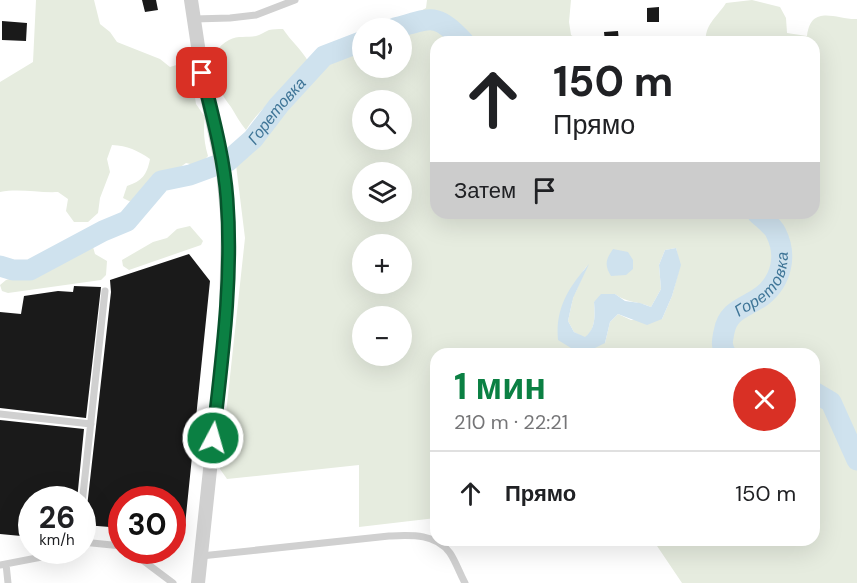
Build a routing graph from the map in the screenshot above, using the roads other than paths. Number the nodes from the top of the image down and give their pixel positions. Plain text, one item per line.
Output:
1 (191, 0) edge
2 (295, 0) edge
3 (194, 19) junction
4 (105, 291) dead end
5 (0, 414) edge
6 (91, 424) junction
7 (84, 486) edge
8 (430, 540) edge
9 (441, 546) edge
10 (201, 556) junction
11 (18, 562) edge
12 (148, 564) edge
13 (3, 565) edge
14 (8, 583) edge
15 (173, 583) edge
16 (198, 583) edge
17 (465, 583) edge

1 - 3 street
2 - 3 lane
3 - 10 street
4 - 6 lane
5 - 6 lane
6 - 7 lane
8 - 10 lane
9 - 17 lane
10 - 16 street
11 - 13 lane
12 - 15 lane
13 - 14 lane

